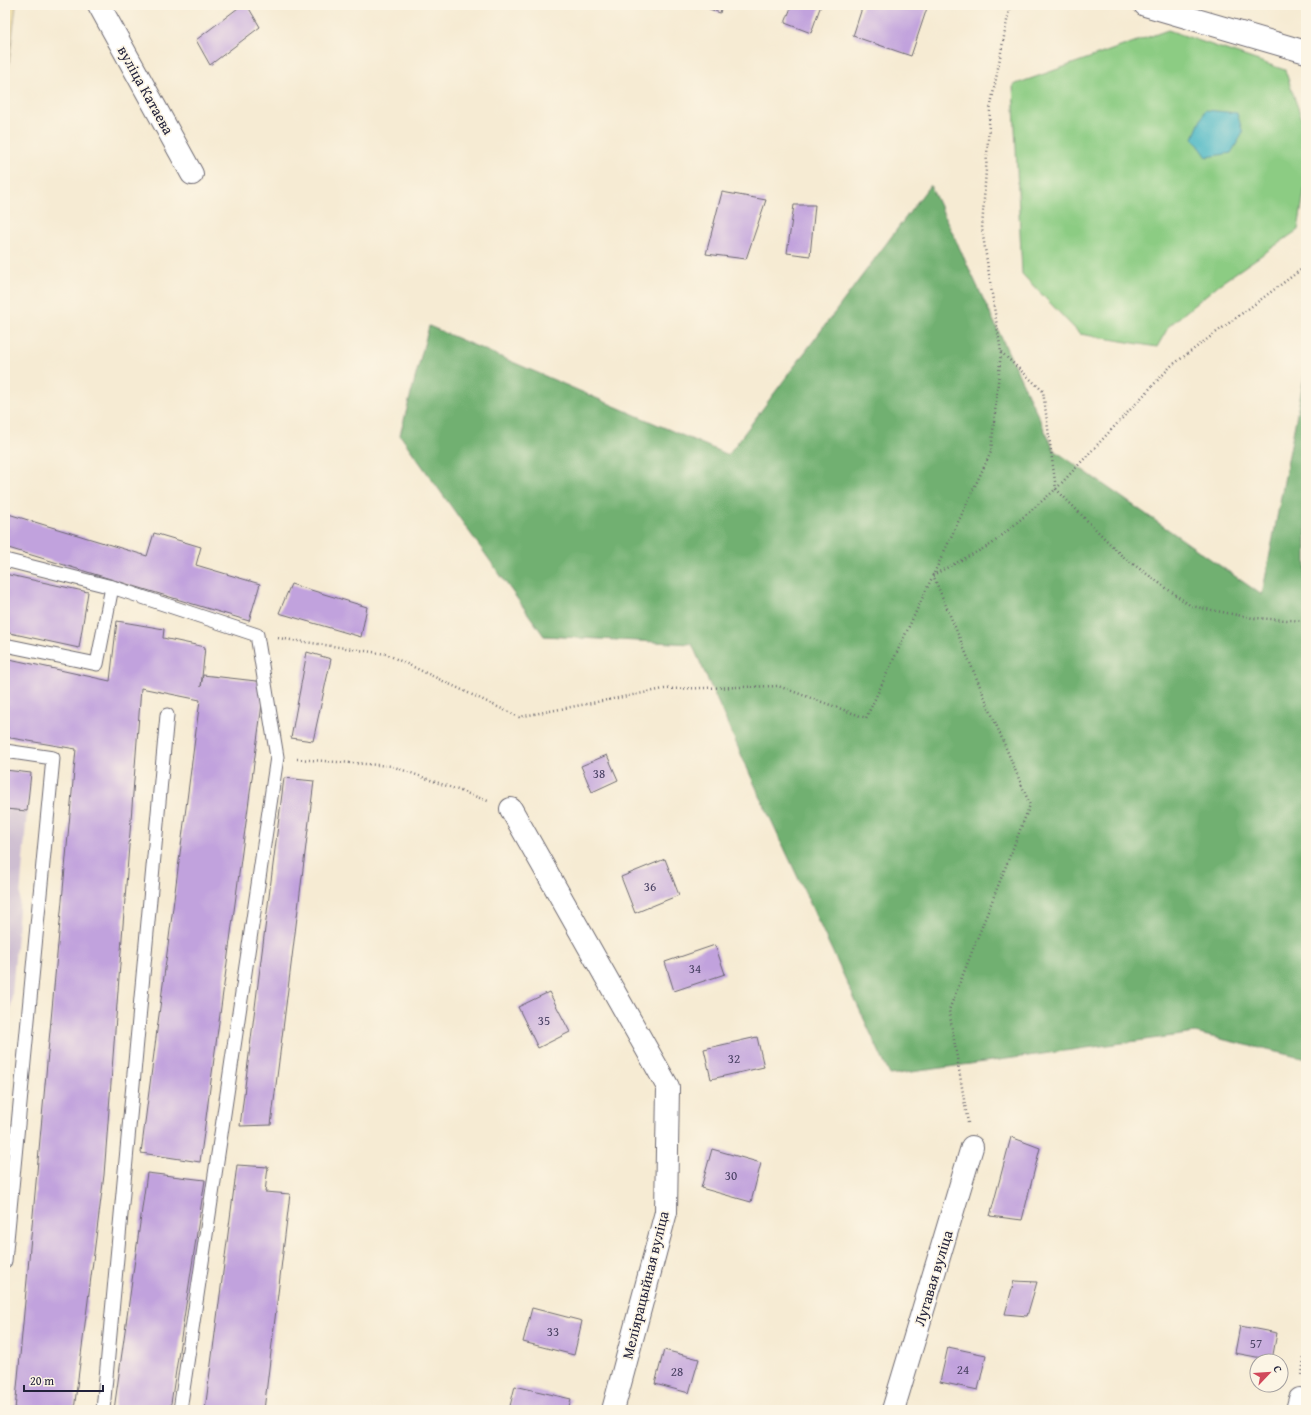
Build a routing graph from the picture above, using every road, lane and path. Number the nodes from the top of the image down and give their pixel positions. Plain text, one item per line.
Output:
1 (99, 5) edge
2 (1010, 5) edge
3 (1145, 5) edge
4 (1306, 52) edge
5 (192, 174) dead end
6 (1306, 266) edge
7 (1001, 352) junction
8 (1056, 488) junction
9 (5, 560) edge
10 (933, 575) junction
11 (112, 587) junction
12 (1306, 621) edge
13 (257, 634) junction
14 (5, 645) edge
15 (167, 715) dead end
16 (5, 751) edge
17 (277, 757) junction
18 (511, 808) joint
19 (972, 1147) joint
20 (5, 1260) edge
21 (103, 1410) edge
22 (180, 1410) edge
23 (613, 1410) edge
24 (893, 1410) edge

1 - 5 street, вуліца Катаева
2 - 7 path
3 - 4 street
6 - 8 path
7 - 8 path
7 - 10 path
8 - 10 path
8 - 12 path
9 - 11 lane
10 - 13 path
10 - 19 path
11 - 13 lane
11 - 14 lane
13 - 17 lane
15 - 21 lane
16 - 20 lane
17 - 18 path
17 - 22 lane
18 - 23 street, Меліярацыйная вуліца
19 - 24 street, Лугавая вуліца

